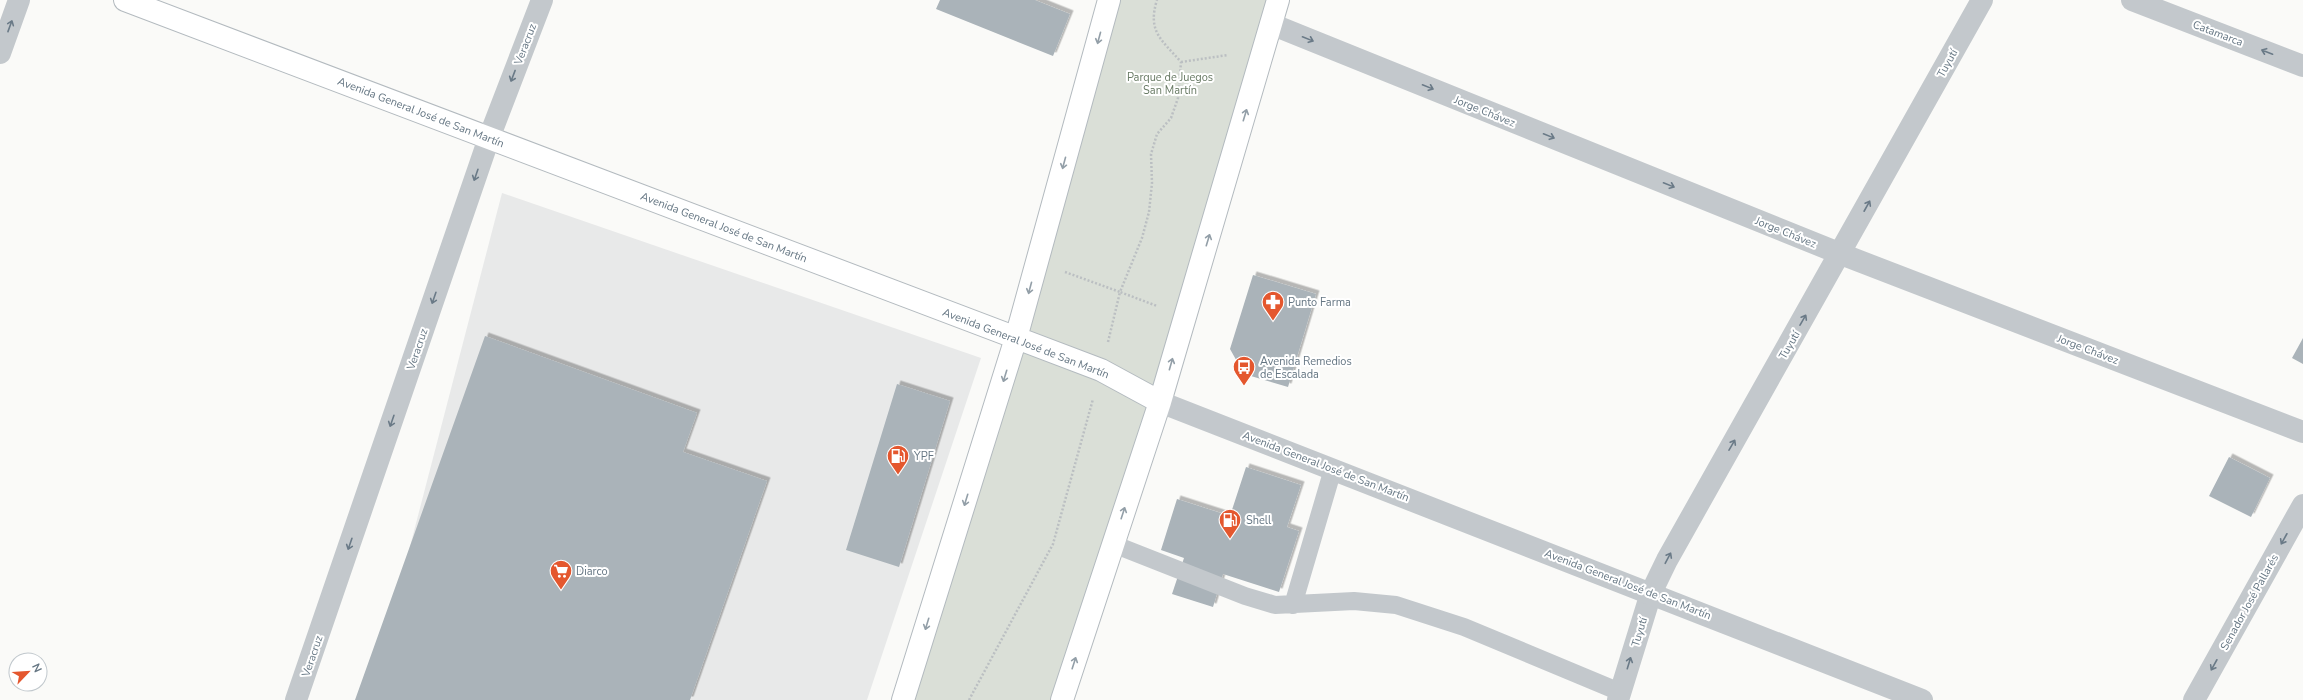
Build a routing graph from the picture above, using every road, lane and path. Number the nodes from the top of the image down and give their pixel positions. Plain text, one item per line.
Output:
1 (20, 0) edge
2 (125, 0) edge
3 (542, 0) edge
4 (1109, 0) edge
5 (1157, 0) edge
6 (1278, 0) edge
7 (1982, 0) edge
8 (2132, 0) edge
9 (1271, 24) junction
10 (0, 53) edge
11 (1228, 55) dead end
12 (1181, 62) junction
13 (2303, 66) edge
14 (489, 138) junction
15 (1841, 254) junction
16 (1037, 262) junction
17 (1120, 292) junction
18 (1185, 318) junction
19 (1016, 338) junction
20 (1101, 370) junction
21 (1160, 402) junction
22 (2303, 432) edge
23 (1333, 468) junction
24 (2303, 505) edge
25 (1113, 544) junction
26 (1651, 593) junction
27 (1293, 605) junction
28 (1619, 696) edge
29 (296, 700) edge
30 (903, 700) edge
31 (969, 700) edge
32 (1062, 700) edge
33 (1922, 700) edge
34 (2194, 700) edge

10 -> 1 street
2 - 14 main road, Avenida General José de San Martín
3 -> 14 street, Veracruz
4 -> 16 main road
5 - 12 path
6 - 9 main road
15 -> 7 street, Tuyutí
13 -> 8 street, Catamarca
9 -> 15 street, Jorge Chávez
18 -> 9 main road
11 - 12 path
12 - 17 path
14 - 19 main road, Avenida General José de San Martín
14 -> 29 street, Veracruz
15 - 22 street, Jorge Chávez
26 -> 15 street, Tuyutí
16 - 17 path
16 -> 19 main road
17 - 18 path
17 - 20 path
21 -> 18 main road
19 - 20 main road, Avenida General José de San Martín
19 -> 30 main road
20 - 21 main road, Avenida General José de San Martín
20 - 31 path
21 - 23 street, Avenida General José de San Martín
25 -> 21 main road
23 - 26 street, Avenida General José de San Martín
23 - 27 lane
24 -> 34 street, Senador José Pallarés
25 - 27 lane
32 -> 25 main road
28 -> 26 street, Tuyutí
26 - 33 street, Avenida General José de San Martín
27 - 28 lane

